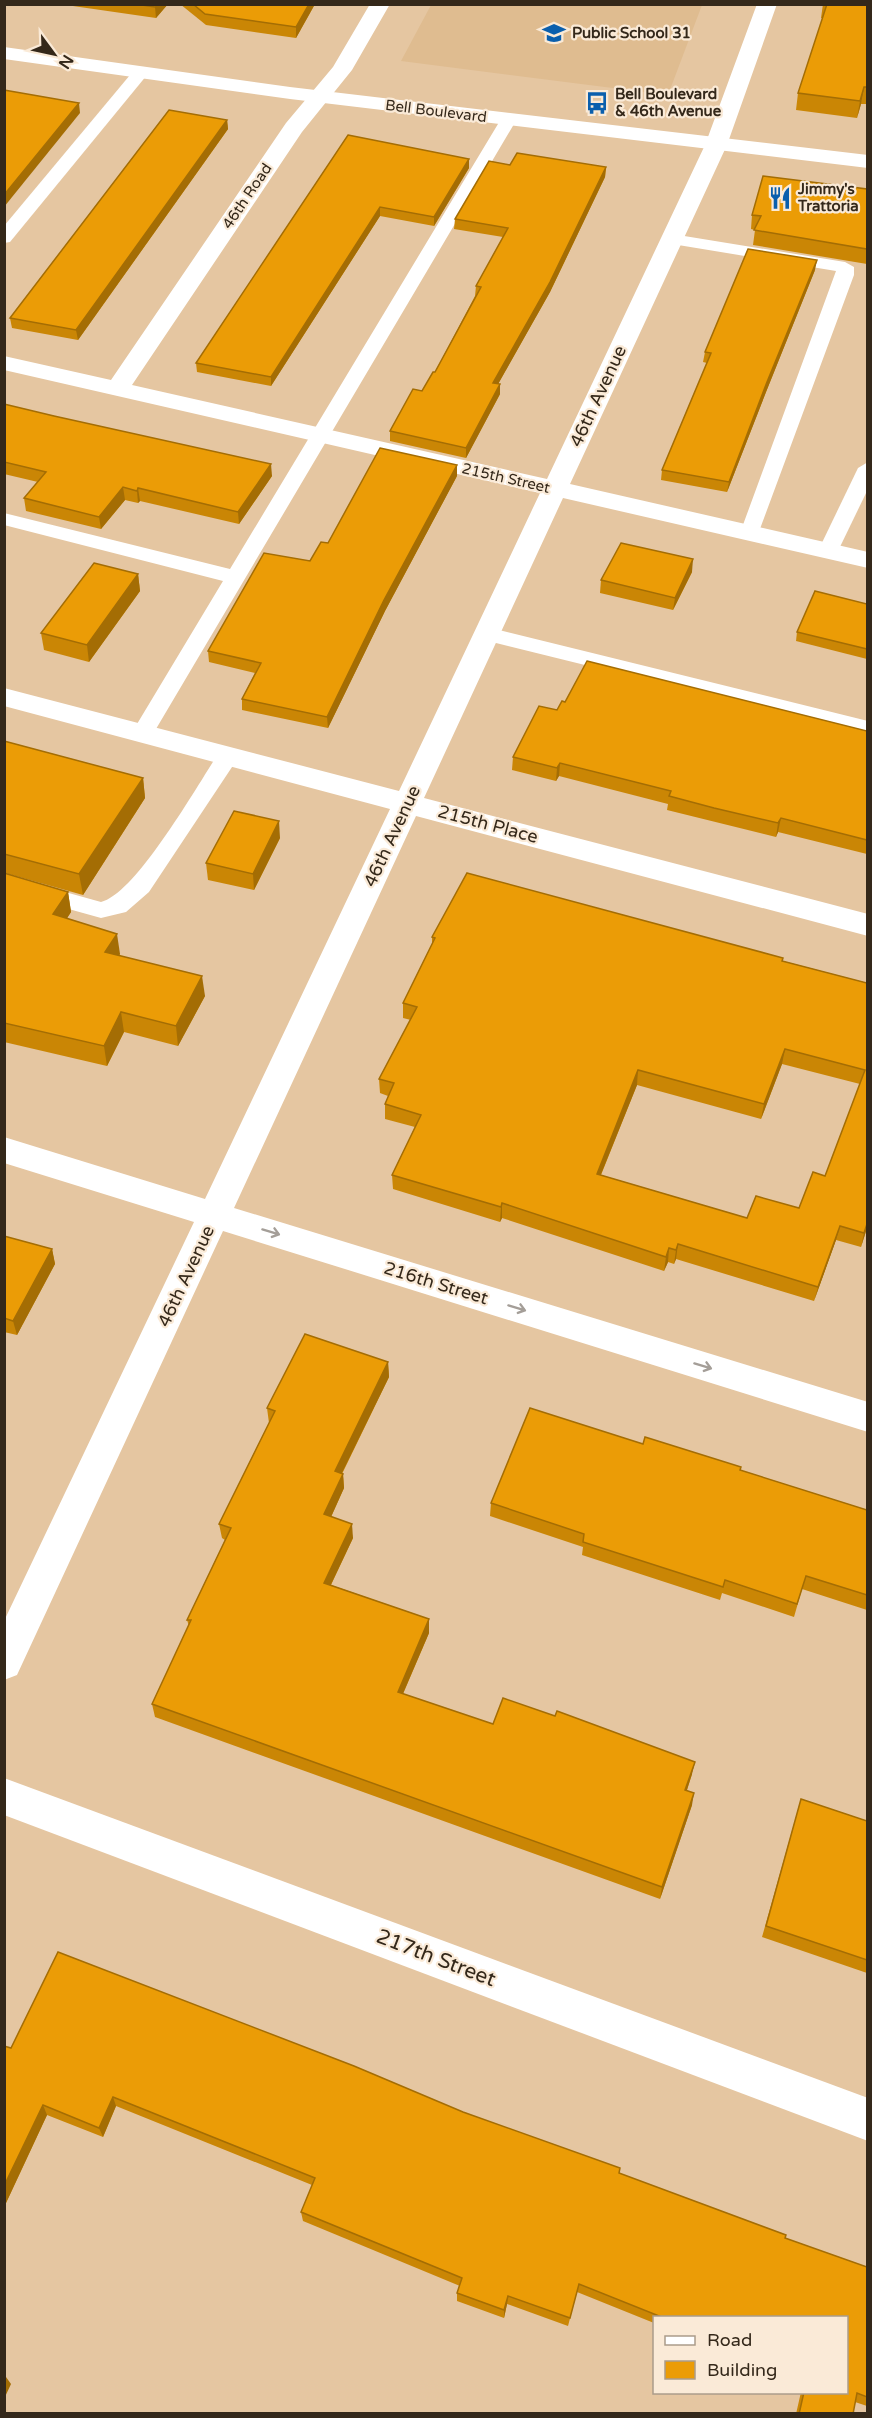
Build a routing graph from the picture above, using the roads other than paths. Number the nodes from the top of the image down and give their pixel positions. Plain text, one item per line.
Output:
1 (380, 4) edge
2 (767, 4) edge
3 (4, 53) edge
4 (141, 72) junction
5 (320, 96) junction
6 (509, 120) junction
7 (716, 145) junction
8 (867, 162) edge
9 (4, 238) edge
10 (672, 239) junction
11 (4, 363) edge
12 (116, 390) junction
13 (319, 436) junction
14 (867, 468) edge
15 (554, 489) junction
16 (4, 519) edge
17 (750, 533) junction
18 (828, 551) junction
19 (867, 560) edge
20 (235, 577) junction
21 (487, 634) junction
22 (4, 697) edge
23 (867, 728) edge
24 (142, 734) junction
25 (228, 756) junction
26 (408, 803) junction
27 (4, 883) edge
28 (867, 925) edge
29 (4, 1150) edge
30 (215, 1215) junction
31 (867, 1417) edge
32 (4, 1663) edge
33 (4, 1796) edge
34 (867, 2120) edge

1 - 5 street, 46th Road
2 - 7 street, 46th Avenue
3 - 4 street, Bell Boulevard
4 - 5 street, Bell Boulevard
4 - 9 lane
5 - 6 street, Bell Boulevard
5 - 12 street, 46th Road
6 - 7 street, Bell Boulevard
6 - 13 lane
7 - 8 street, Bell Boulevard
7 - 10 street, 46th Avenue
10 - 15 street, 46th Avenue
10 - 17 lane
11 - 12 street, 215th Street
12 - 13 street, 215th Street
13 - 15 street, 215th Street
13 - 20 lane
14 - 18 lane
15 - 17 street, 215th Street
15 - 21 street, 46th Avenue
16 - 20 lane
17 - 18 street, 215th Street
18 - 19 street, 215th Street
20 - 24 lane
21 - 23 lane
21 - 26 street, 46th Avenue
22 - 24 street, 215th Place
24 - 25 street, 215th Place
25 - 26 street, 215th Place
25 - 27 lane
26 - 28 street, 215th Place
26 - 30 street, 46th Avenue
29 - 30 street, 216th Street
30 -> 31 street, 216th Street
30 - 32 street, 46th Avenue
33 - 34 street, 217th Street

